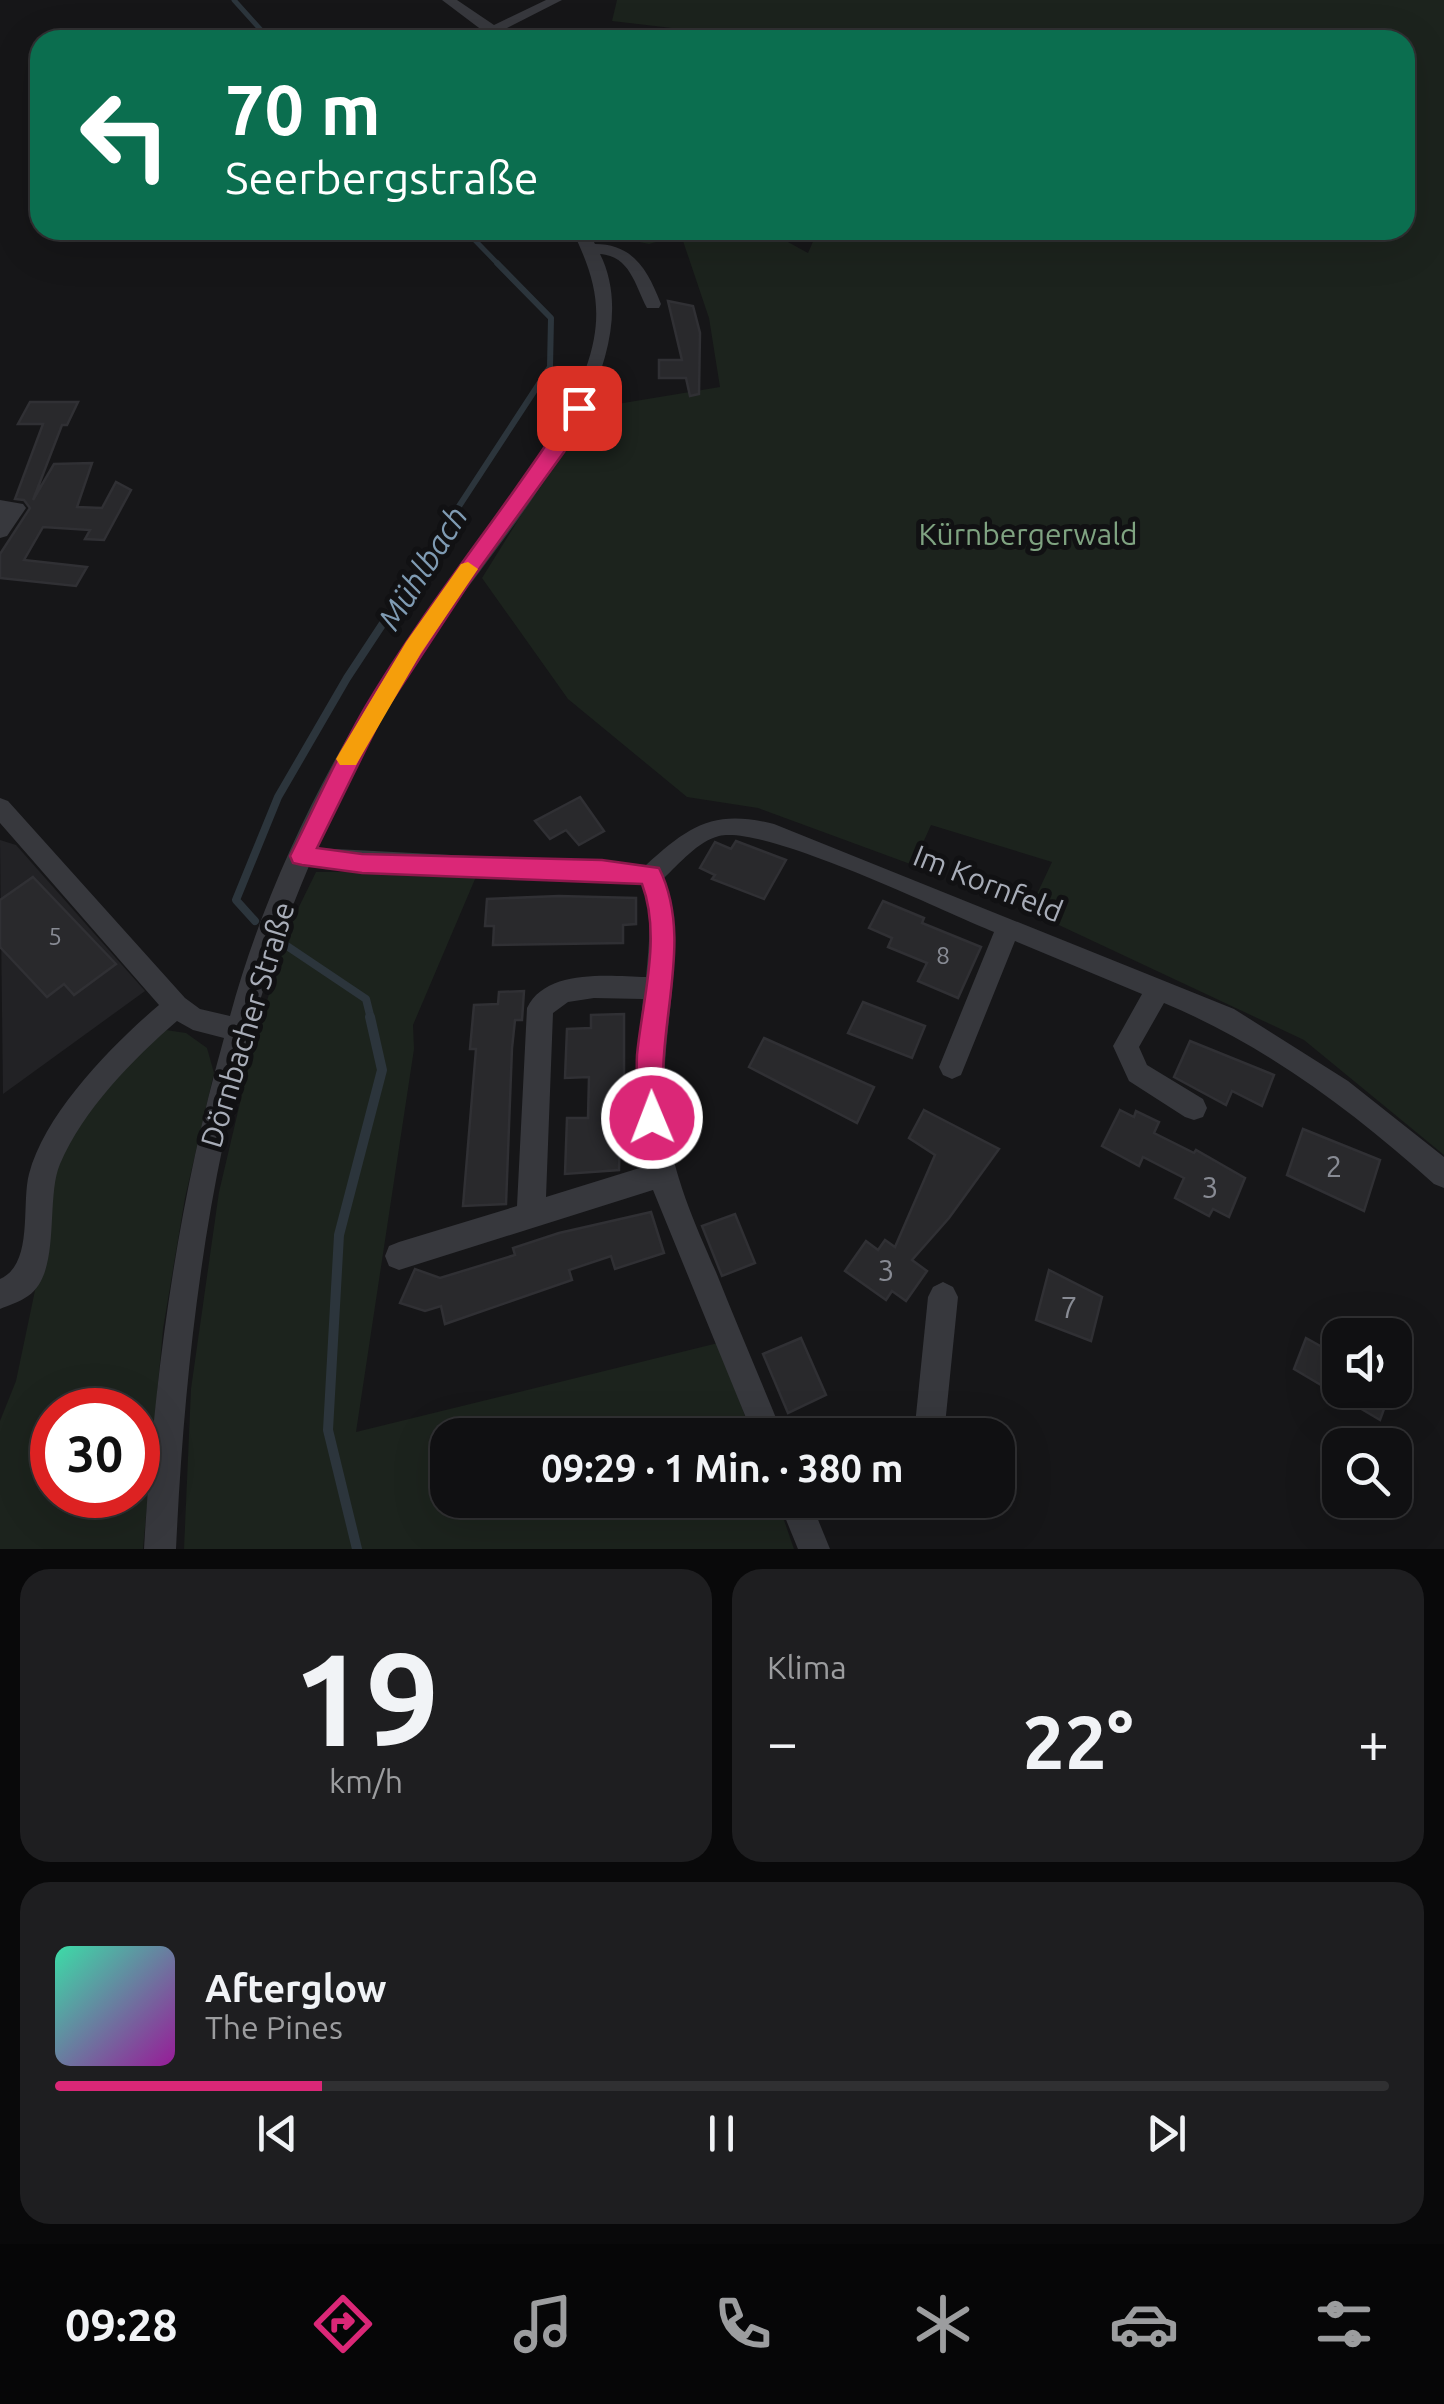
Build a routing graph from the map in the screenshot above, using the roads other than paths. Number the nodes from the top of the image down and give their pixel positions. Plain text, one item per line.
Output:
1 (448, 0) edge
2 (556, 0) edge
3 (492, 30) edge
4 (507, 30) edge
5 (587, 240) edge
6 (593, 249) junction
7 (653, 304) dead end
8 (0, 506) edge
9 (0, 531) edge
10 (2, 812) edge
11 (302, 856) junction
12 (651, 875) junction
13 (1008, 928) junction
14 (656, 988) junction
15 (1159, 988) junction
16 (176, 1006) junction
17 (240, 1030) junction
18 (952, 1067) dead end
19 (1194, 1108) dead end
20 (662, 1175) junction
21 (1444, 1176) edge
22 (531, 1215) junction
23 (399, 1256) dead end
24 (0, 1294) edge
25 (943, 1296) dead end
26 (761, 1418) edge
27 (932, 1418) edge
28 (801, 1518) edge
29 (160, 1549) edge
30 (814, 1549) edge

1 - 3 street
2 - 4 street
5 - 6 street, Dörnbacher Straße
6 - 7 street
6 - 11 street, Dörnbacher Straße
8 - 9 street
10 - 16 street
11 - 12 street
11 - 17 street, Dörnbacher Straße
12 - 13 street, Im Kornfeld
12 - 14 street
13 - 15 street, Im Kornfeld
13 - 18 street
14 - 20 street
14 - 22 street
15 - 19 street
15 - 21 street, Im Kornfeld
16 - 17 street
16 - 24 street
17 - 29 street, Dörnbacher Straße
20 - 22 street
20 - 26 street
22 - 23 street
25 - 27 street
28 - 30 street

